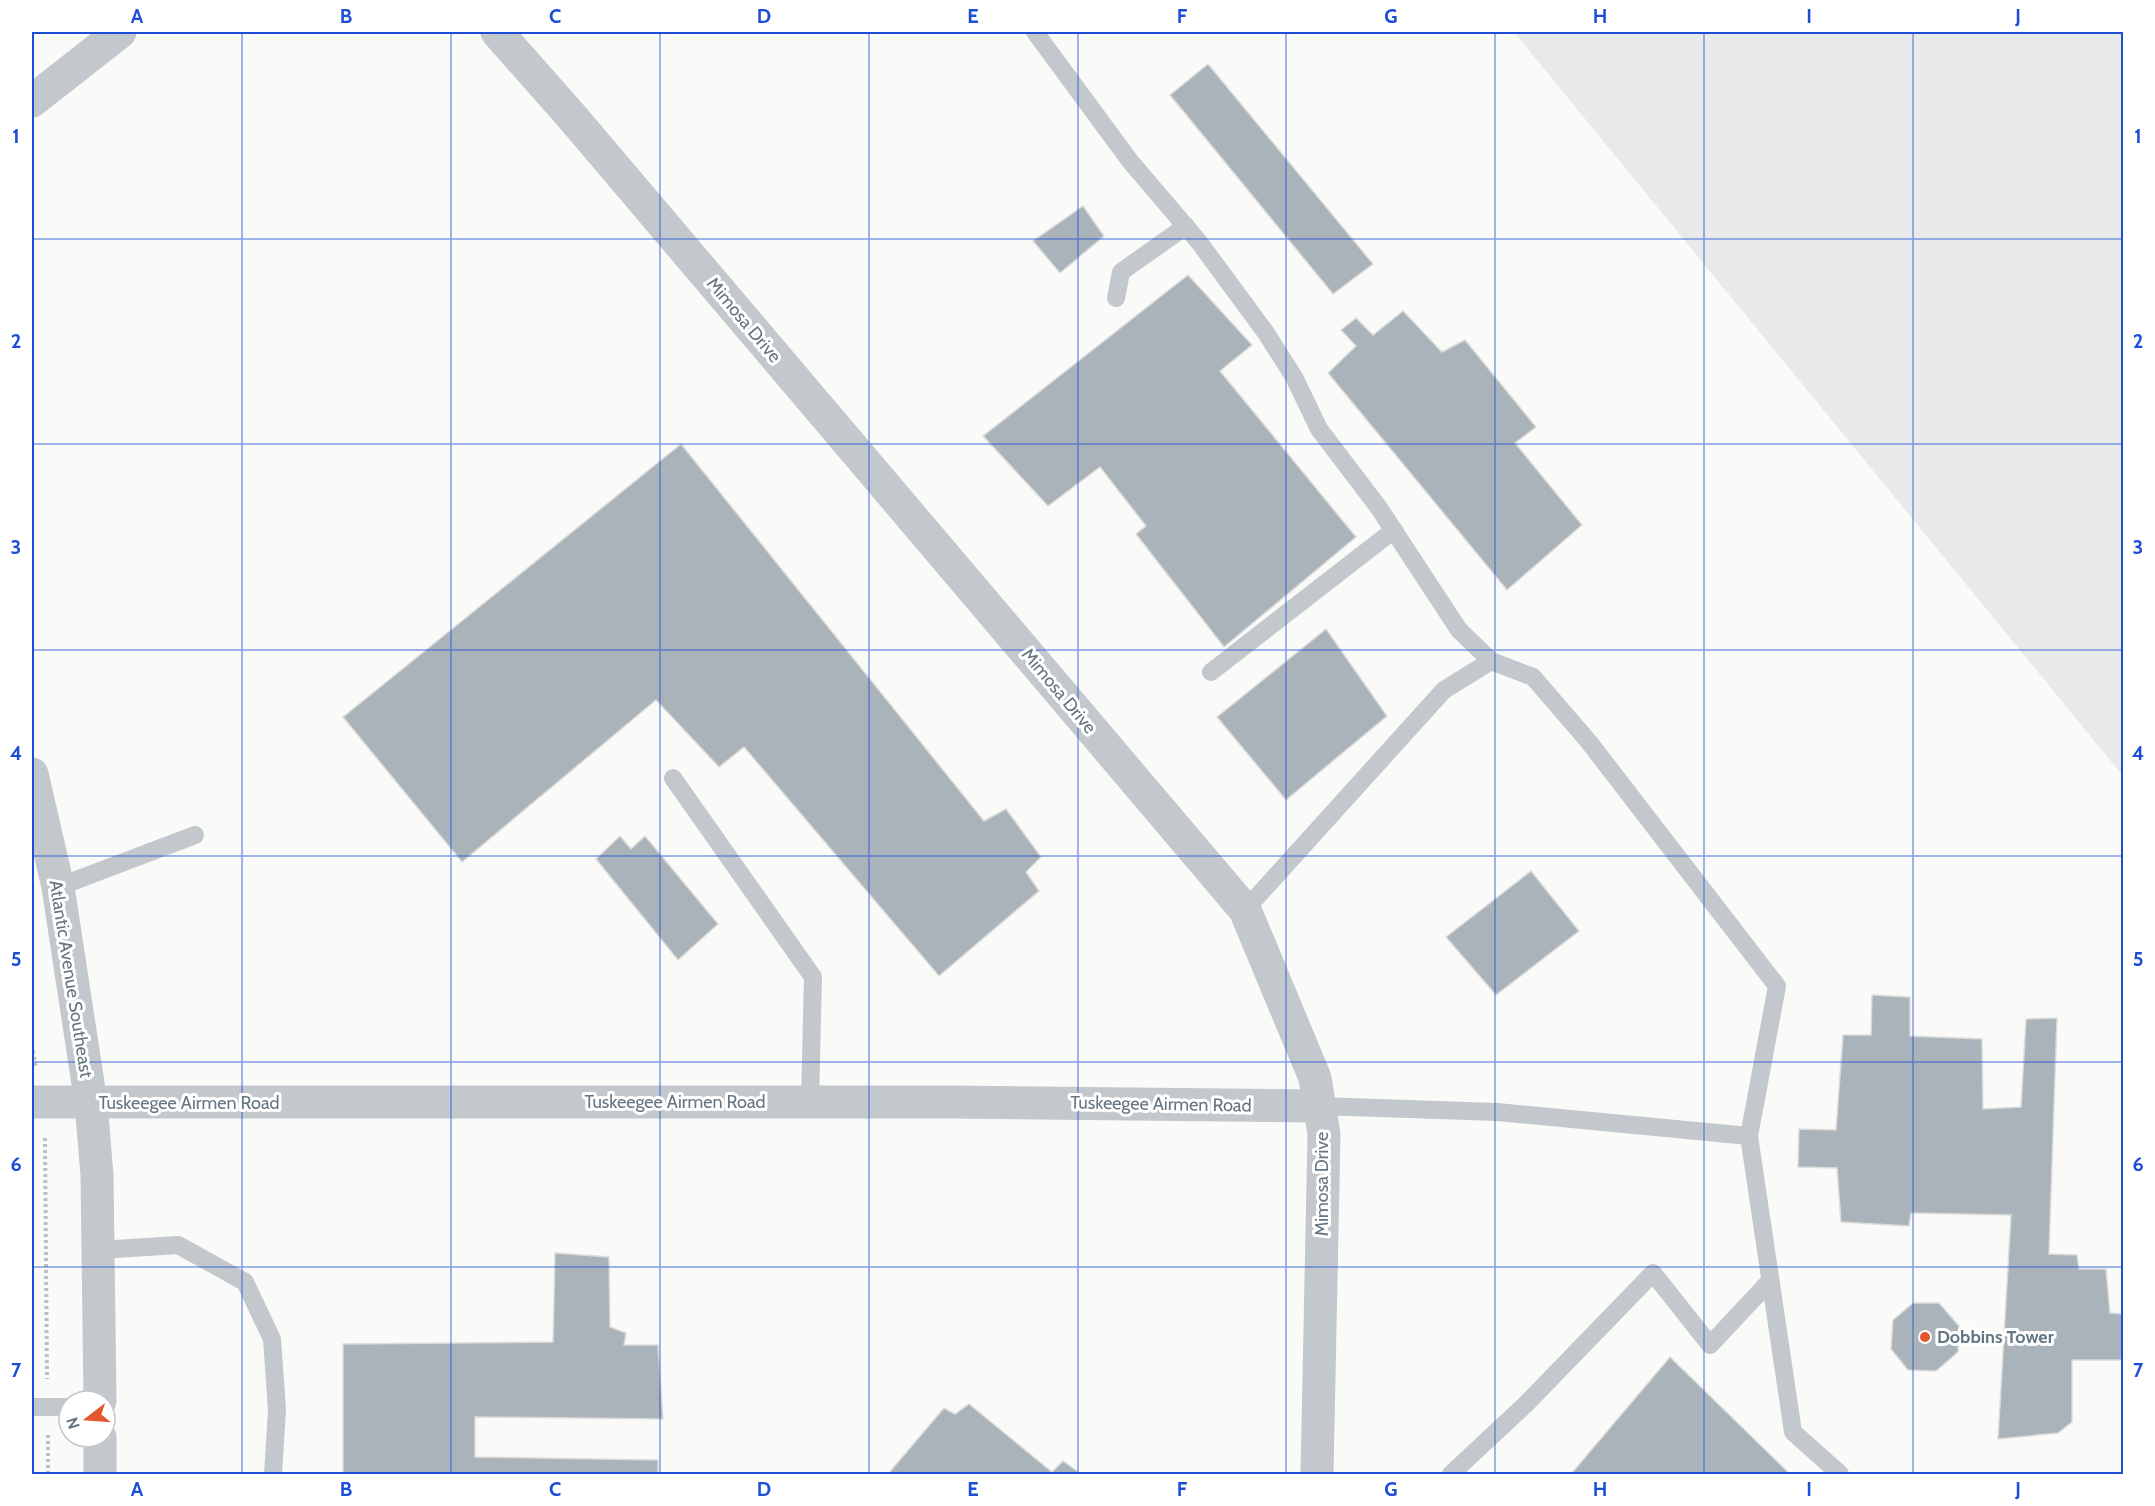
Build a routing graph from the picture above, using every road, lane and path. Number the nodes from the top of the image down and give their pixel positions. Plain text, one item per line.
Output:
1 (120, 32) edge
2 (497, 32) edge
3 (1035, 32) edge
4 (32, 101) edge
5 (1186, 226) junction
6 (1116, 298) dead end
7 (1394, 530) junction
8 (1491, 661) junction
9 (1211, 672) dead end
10 (32, 774) edge
11 (673, 778) dead end
12 (195, 835) dead end
13 (58, 886) junction
14 (1245, 910) junction
15 (32, 1045) edge
16 (37, 1102) edge
17 (810, 1102) junction
18 (91, 1103) junction
19 (1319, 1106) junction
20 (1749, 1136) junction
21 (99, 1250) junction
22 (1770, 1281) junction
23 (100, 1389) edge
24 (39, 1407) edge
25 (57, 1407) edge
26 (100, 1449) edge
27 (48, 1474) edge
28 (100, 1474) edge
29 (273, 1474) edge
30 (1317, 1474) edge
31 (1451, 1474) edge
32 (1840, 1474) edge

1 - 4 street
2 - 14 street, Mimosa Drive
3 - 5 lane
5 - 6 lane
5 - 7 lane
7 - 8 lane
7 - 9 lane
8 - 14 lane
8 - 20 lane
10 - 13 street, Atlantic Avenue Southeast
11 - 17 lane
12 - 13 lane
13 - 18 street, Atlantic Avenue Southeast
14 - 19 street, Mimosa Drive
15 - 16 path
16 - 18 street, Tuskeegee Airmen Road
16 - 24 path
17 - 18 street, Tuskeegee Airmen Road
17 - 19 street, Tuskeegee Airmen Road
18 - 21 street, Atlantic Avenue Southeast
19 - 20 lane
19 - 30 street, Mimosa Drive
20 - 22 lane
21 - 23 street, Atlantic Avenue Southeast
21 - 29 lane
22 - 31 lane
22 - 32 lane
24 - 25 lane
24 - 27 path
26 - 28 street

